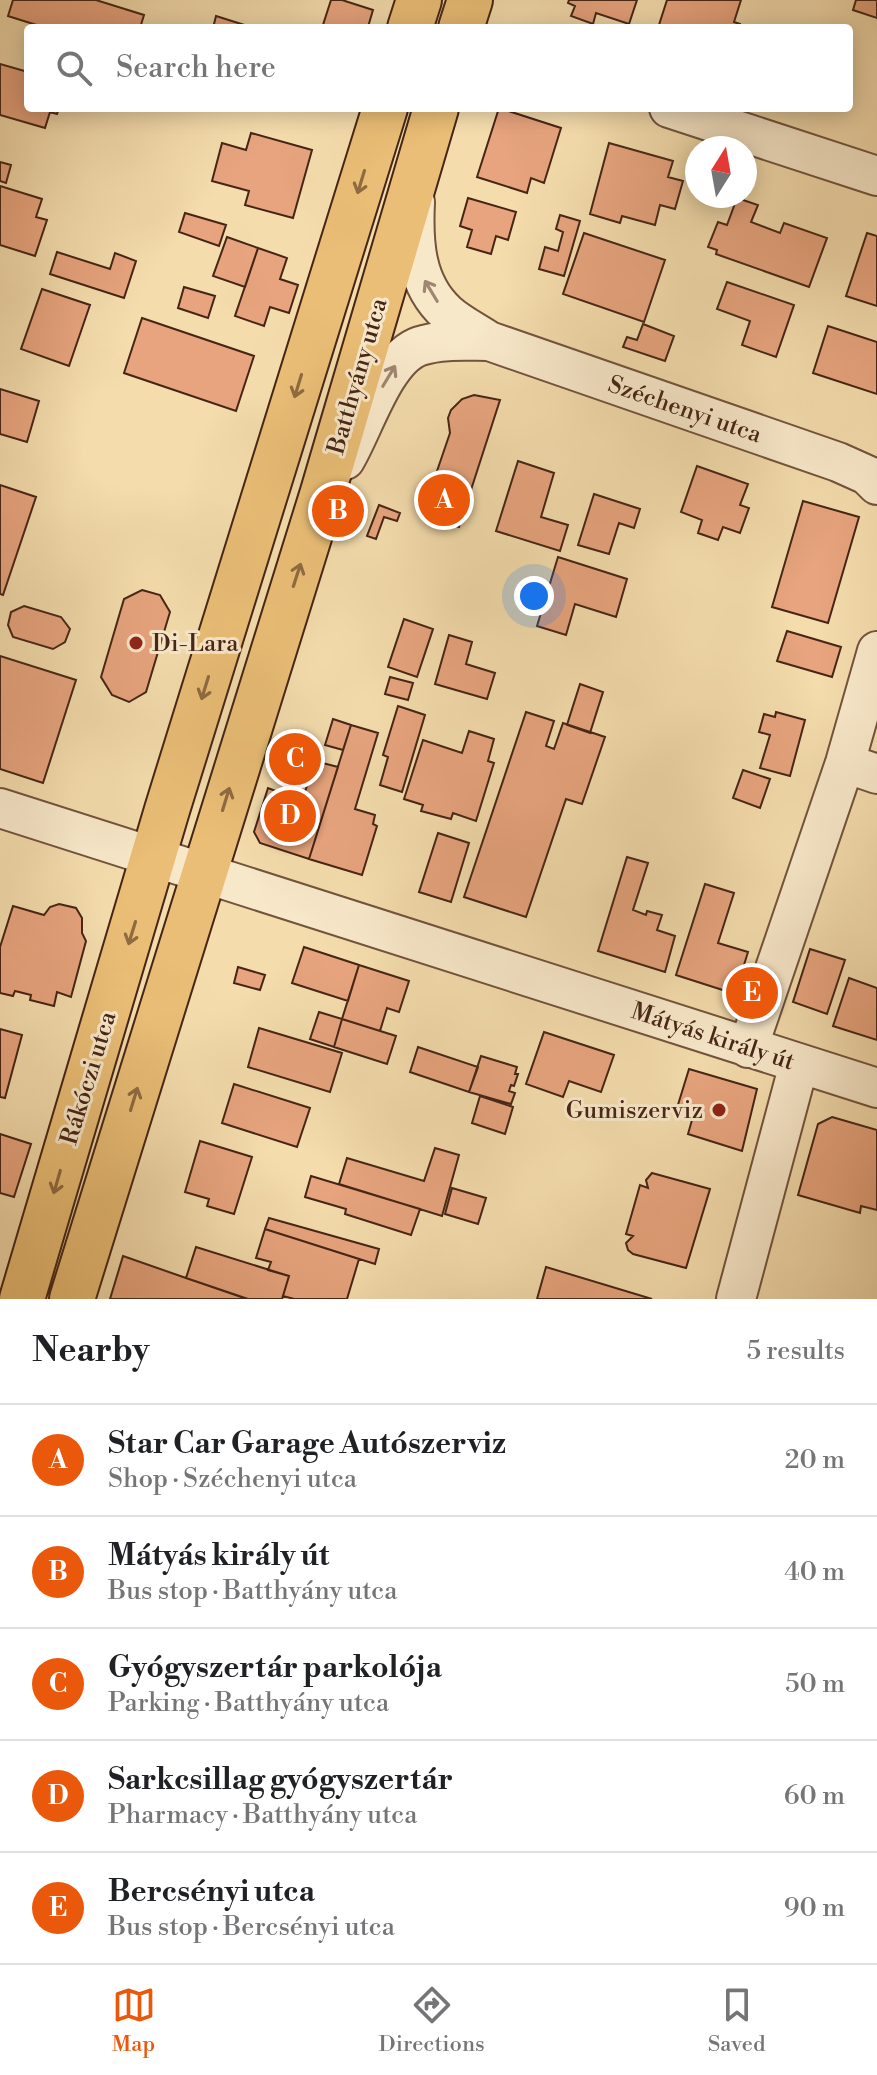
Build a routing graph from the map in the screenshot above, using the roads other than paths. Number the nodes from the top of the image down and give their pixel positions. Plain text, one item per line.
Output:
1 (419, 0) edge
2 (470, 0) edge
3 (411, 24) edge
4 (462, 24) edge
5 (384, 112) edge
6 (435, 112) edge
7 (681, 112) edge
8 (415, 175) junction
9 (877, 176) edge
10 (489, 341) junction
11 (877, 485) edge
12 (323, 492) junction
13 (877, 651) edge
14 (861, 769) edge
15 (0, 808) edge
16 (154, 858) junction
17 (203, 873) junction
18 (748, 1048) junction
19 (799, 1064) junction
20 (877, 1088) edge
21 (22, 1299) edge
22 (72, 1299) edge
23 (736, 1299) edge

1 - 3 main road
2 - 4 main road
5 -> 16 main road
6 - 8 main road, Batthyány utca
7 - 9 street
10 -> 8 street, Széchenyi utca
8 - 12 main road, Batthyány utca
10 - 11 street, Széchenyi utca
12 -> 10 street, Széchenyi utca
17 -> 12 main road, Batthyány utca
13 - 14 street
14 - 18 street
15 - 16 street, Mátyás király út
16 - 17 street, Mátyás király út
16 -> 21 main road, Rákóczi utca
17 - 18 street, Mátyás király út
22 -> 17 main road, Rákóczi utca
18 - 19 street, Mátyás király út
19 - 20 street, Mátyás király út
19 - 23 street

